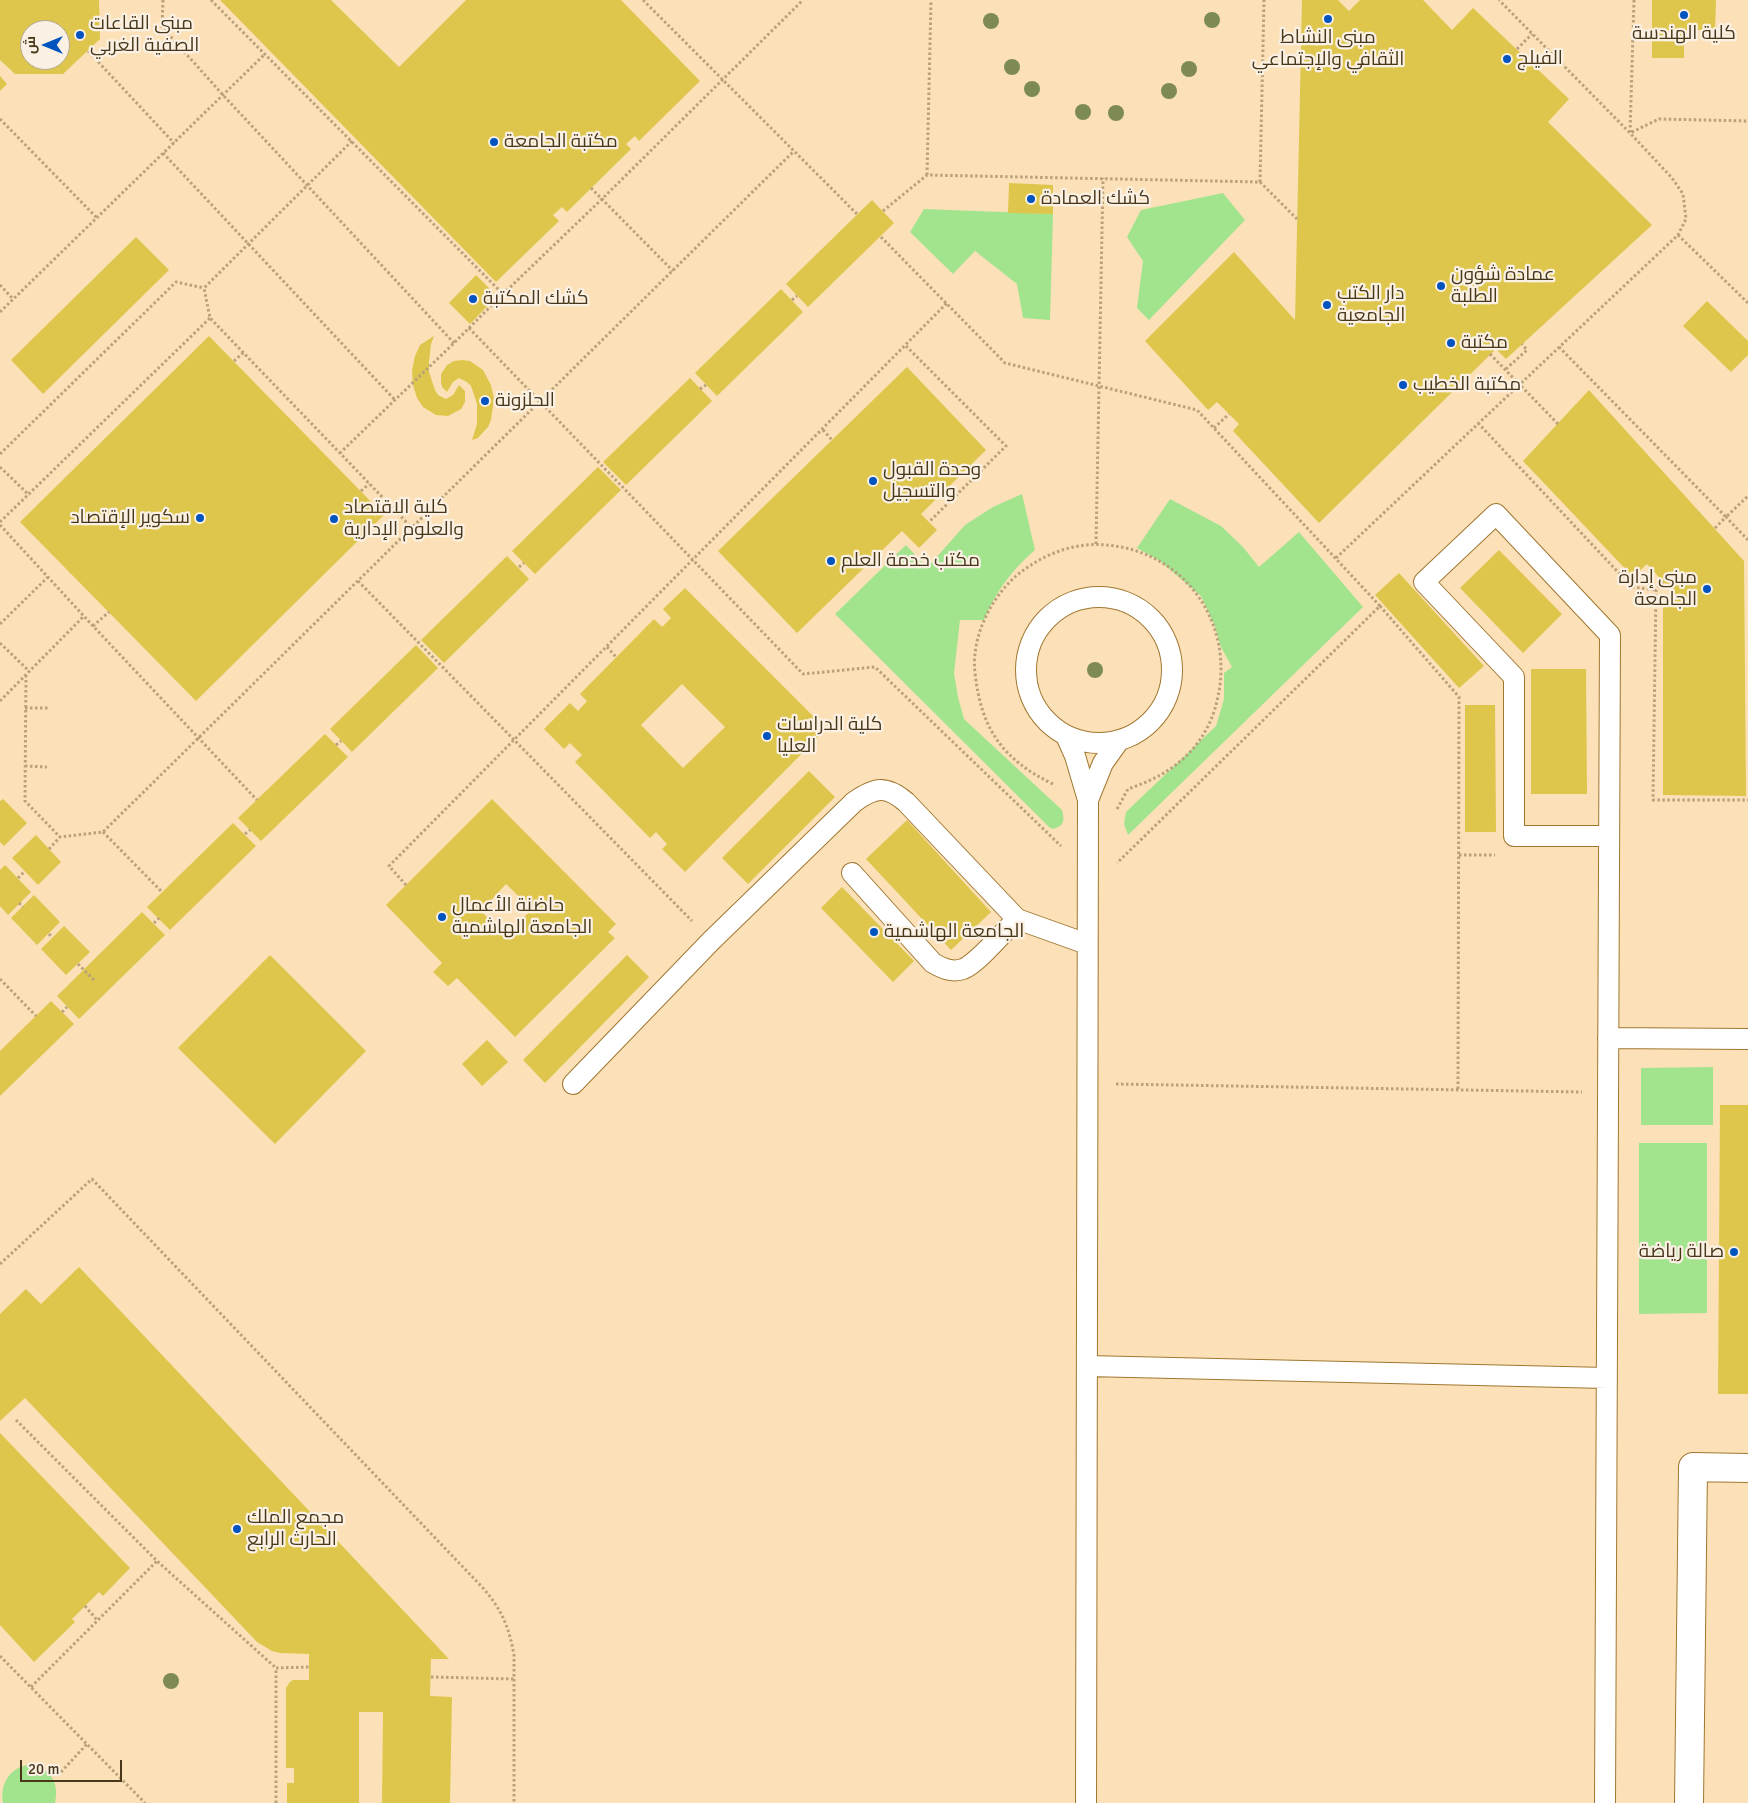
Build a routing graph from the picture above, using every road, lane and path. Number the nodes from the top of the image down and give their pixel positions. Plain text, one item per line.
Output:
1 (163, 0) edge
2 (211, 0) edge
3 (644, 0) edge
4 (803, 0) edge
5 (931, 0) edge
6 (1264, 0) edge
7 (1498, 0) edge
8 (1634, 0) edge
9 (1532, 34) junction
10 (1517, 49) dead end
11 (88, 51) dead end
12 (265, 54) junction
13 (723, 80) junction
14 (223, 95) junction
15 (0, 119) edge
16 (1748, 121) edge
17 (1630, 132) junction
18 (352, 141) junction
19 (174, 143) junction
20 (794, 151) junction
21 (163, 153) junction
22 (927, 175) junction
23 (1103, 178) junction
24 (1260, 182) junction
25 (307, 185) junction
26 (591, 188) dead end
27 (602, 199) junction
28 (883, 211) dead end
29 (857, 214) dead end
30 (98, 218) junction
31 (1297, 219) dead end
32 (1678, 235) junction
33 (881, 237) dead end
34 (248, 244) junction
35 (673, 271) junction
36 (0, 285) edge
37 (204, 288) junction
38 (503, 294) junction
39 (797, 296) dead end
40 (13, 299) junction
41 (792, 300) dead end
42 (947, 303) junction
43 (1748, 303) edge
44 (0, 312) edge
45 (210, 318) junction
46 (469, 328) junction
47 (454, 344) junction
48 (1522, 344) dead end
49 (906, 346) junction
50 (1559, 347) junction
51 (244, 352) junction
52 (1490, 354) dead end
53 (234, 361) dead end
54 (1506, 369) junction
55 (706, 384) dead end
56 (1520, 384) junction
57 (1099, 386) junction
58 (700, 389) dead end
59 (395, 400) junction
60 (540, 402) junction
61 (1229, 414) dead end
62 (1478, 423) junction
63 (1558, 424) dead end
64 (1214, 428) junction
65 (823, 430) junction
66 (832, 440) dead end
67 (340, 453) junction
68 (0, 454) edge
69 (0, 467) edge
70 (368, 484) junction
71 (361, 491) dead end
72 (29, 495) junction
73 (1748, 496) edge
74 (1726, 517) junction
75 (929, 522) dead end
76 (0, 524) edge
77 (412, 528) junction
78 (1715, 528) dead end
79 (1748, 540) edge
80 (1096, 544) junction
81 (1336, 558) junction
82 (693, 560) junction
83 (524, 563) dead end
84 (519, 567) dead end
85 (48, 577) junction
86 (358, 581) junction
87 (1663, 582) dead end
88 (1656, 590) junction
89 (1380, 606) junction
90 (109, 612) dead end
91 (84, 616) junction
92 (0, 624) edge
93 (93, 626) junction
94 (0, 643) edge
95 (607, 647) junction
96 (616, 657) dead end
97 (29, 671) junction
98 (26, 675) junction
99 (0, 701) edge
100 (25, 708) junction
101 (49, 708) dead end
102 (1067, 738) junction
103 (198, 739) junction
104 (341, 741) dead end
105 (515, 741) junction
106 (1118, 742) junction
107 (336, 745) dead end
108 (25, 766) junction
109 (48, 767) dead end
110 (1055, 785) dead end
111 (257, 800) dead end
112 (1088, 800) junction
113 (1748, 800) edge
114 (1117, 819) dead end
115 (250, 830) dead end
116 (103, 832) junction
117 (245, 834) dead end
118 (1609, 836) junction
119 (60, 837) junction
120 (1065, 844) dead end
121 (49, 849) dead end
122 (1117, 854) dead end
123 (1459, 855) junction
124 (1498, 855) dead end
125 (1118, 862) junction
126 (25, 871) dead end
127 (852, 873) dead end
128 (18, 878) dead end
129 (406, 885) dead end
130 (1088, 891) junction
131 (162, 892) dead end
132 (19, 903) dead end
133 (23, 907) dead end
134 (159, 918) dead end
135 (1017, 919) junction
136 (154, 923) dead end
137 (49, 934) dead end
138 (52, 937) dead end
139 (711, 941) junction
140 (1088, 944) junction
141 (78, 964) dead end
142 (0, 979) edge
143 (95, 981) dead end
144 (67, 1007) dead end
145 (62, 1012) dead end
146 (36, 1016) dead end
147 (1608, 1038) junction
148 (1748, 1039) edge
149 (1088, 1083) junction
150 (573, 1084) dead end
151 (1458, 1090) junction
152 (1585, 1092) dead end
153 (0, 1264) edge
154 (1087, 1366) junction
155 (1607, 1378) junction
156 (16, 1420) dead end
157 (1748, 1468) edge
158 (157, 1561) junction
159 (85, 1606) dead end
160 (98, 1620) junction
161 (0, 1656) edge
162 (310, 1667) dead end
163 (276, 1668) junction
164 (430, 1677) dead end
165 (514, 1678) junction
166 (31, 1687) junction
167 (87, 1744) junction
168 (60, 1772) dead end
169 (145, 1803) edge
170 (276, 1803) edge
171 (514, 1803) edge
172 (1086, 1803) edge
173 (1605, 1803) edge
174 (1689, 1803) edge

1 - 14 path
2 - 12 path
3 - 13 path
4 - 13 path
5 - 22 path
6 - 24 path
7 - 9 path
8 - 17 path
9 - 10 path
9 - 17 path
11 - 19 path
12 - 14 path
12 - 18 path
13 - 20 path
13 - 27 path
14 - 19 path
14 - 25 path
15 - 30 path
16 - 17 path
17 - 32 path
18 - 25 path
18 - 38 path
19 - 21 path
20 - 29 path
20 - 35 path
21 - 30 path
21 - 34 path
22 - 23 path
22 - 28 path
23 - 24 path
23 - 57 path
24 - 31 path
25 - 34 path
25 - 47 path
26 - 27 path
27 - 35 path
27 - 38 path
30 - 40 path
32 - 43 path
32 - 50 path
33 - 42 path
34 - 37 path
34 - 59 path
35 - 60 path
36 - 40 path
37 - 45 path
37 - 68 path
38 - 46 path
39 - 41 path
40 - 44 path
42 - 49 path
42 - 57 path
45 - 51 path
45 - 72 path
46 - 47 path
46 - 60 path
47 - 59 path
48 - 54 path
49 - 65 path
49 - 75 path
50 - 56 path
50 - 74 path
51 - 53 path
51 - 67 path
52 - 54 path
54 - 56 path
55 - 58 path
56 - 62 path
56 - 63 path
57 - 64 path
57 - 80 path
59 - 67 path
60 - 77 path
60 - 82 path
61 - 64 path
62 - 81 path
62 - 88 path
64 - 81 path
65 - 66 path
65 - 82 path
67 - 70 path
69 - 72 path
70 - 71 path
70 - 77 path
72 - 76 path
73 - 74 path
74 - 78 path
74 - 79 path
76 - 85 path
77 - 86 path
80 - 110 path
80 - 114 path
81 - 89 path
82 - 95 path
82 - 120 path
83 - 84 path
85 - 91 path
85 - 92 path
86 - 103 path
86 - 105 path
87 - 88 path
88 - 113 path
89 - 123 path
89 - 125 path
90 - 93 path
91 - 93 path
91 - 97 path
93 - 103 path
94 - 97 path
95 - 96 path
95 - 105 path
97 - 98 path
98 - 99 path
98 - 100 path
100 - 101 path
100 - 108 path
102 - 106 lane
102 - 106 lane
102 - 112 lane
103 - 111 path
103 - 116 path
104 - 107 path
105 - 129 path
105 - 139 path
106 - 112 lane
108 - 109 path
108 - 119 path
112 - 130 lane
115 - 117 path
116 - 119 path
116 - 131 path
118 - 118 lane
118 - 147 lane
119 - 121 path
122 - 125 path
123 - 124 path
123 - 151 path
125 - 130 path
126 - 128 path
127 - 135 lane
130 - 140 lane
132 - 133 path
134 - 136 path
135 - 139 lane
135 - 140 lane
137 - 138 path
139 - 150 lane
140 - 149 lane
141 - 143 path
142 - 146 path
144 - 145 path
147 - 148 lane
147 - 155 lane
149 - 151 path
149 - 154 lane
151 - 152 path
153 - 165 path
154 - 155 lane
154 - 172 lane
155 - 173 lane
156 - 158 path
157 - 174 street
158 - 160 path
158 - 163 path
159 - 160 path
160 - 166 path
161 - 166 path
162 - 163 path
163 - 170 path
164 - 165 path
165 - 171 path
166 - 167 path
167 - 168 path
167 - 169 path

